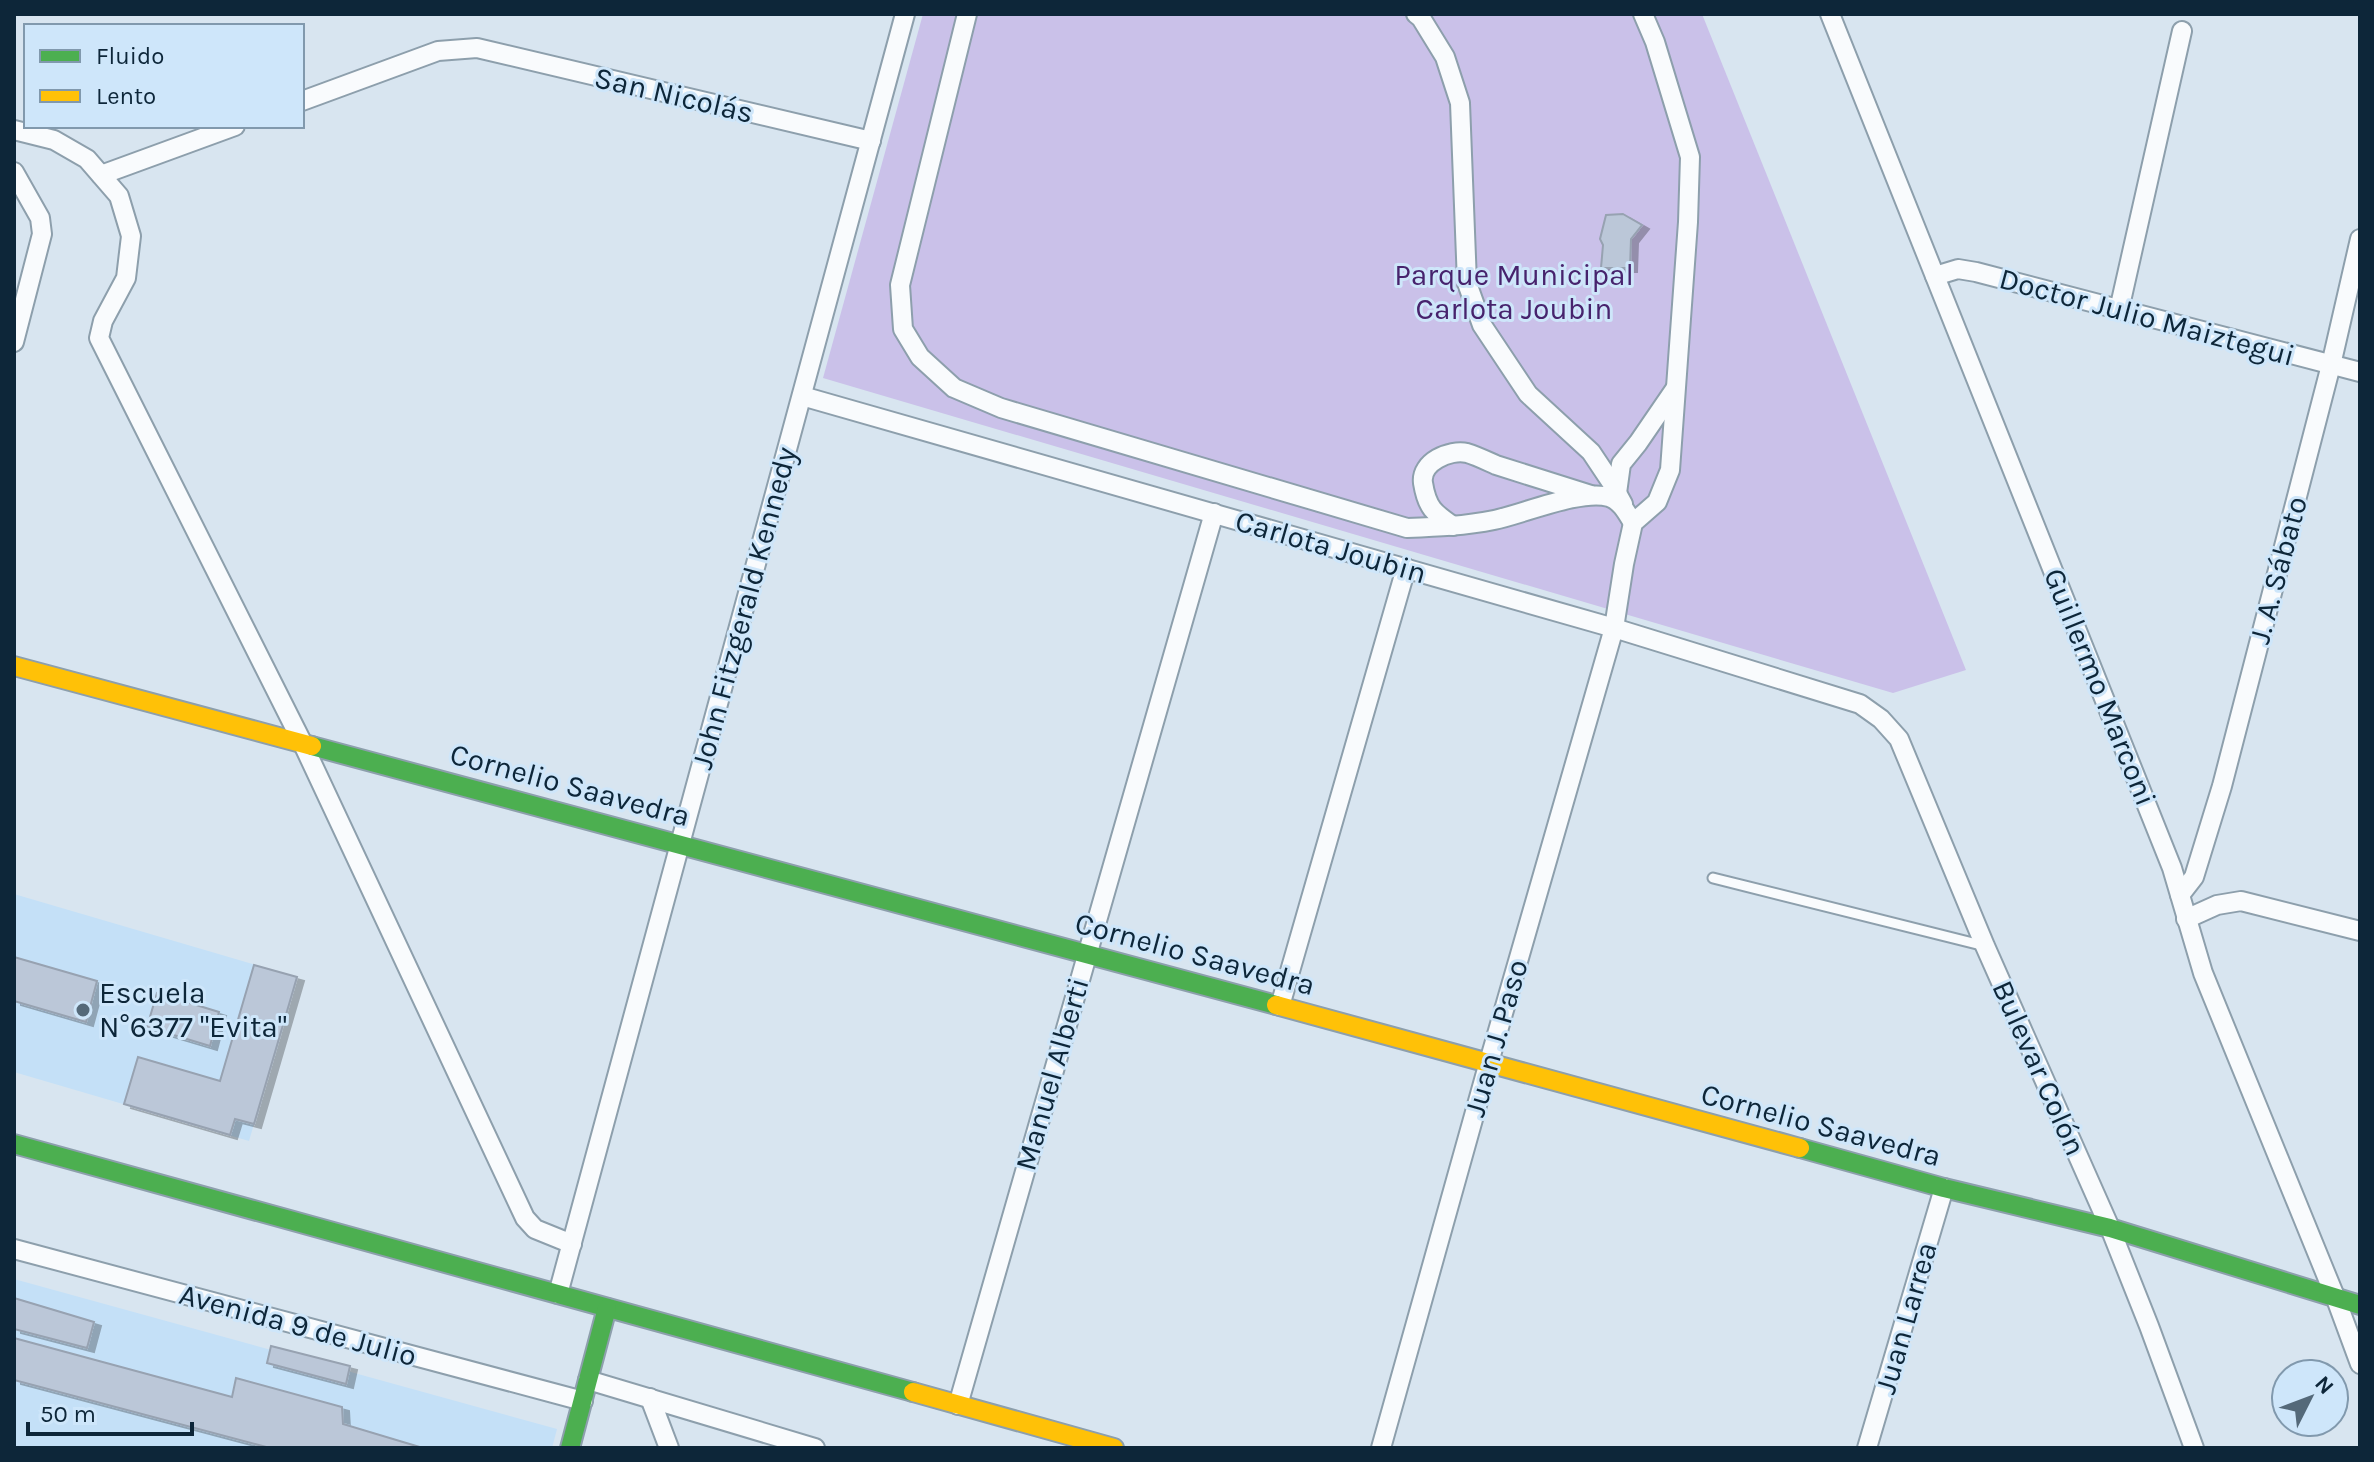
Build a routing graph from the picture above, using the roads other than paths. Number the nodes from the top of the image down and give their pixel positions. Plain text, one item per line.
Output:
1 (905, 14) edge
2 (967, 14) edge
3 (1416, 14) edge
4 (1643, 14) edge
5 (1830, 14) edge
6 (2182, 31) dead end
7 (304, 100) edge
8 (230, 128) edge
9 (14, 130) edge
10 (871, 141) junction
11 (101, 175) junction
12 (15, 177) edge
13 (2360, 239) edge
14 (1935, 276) junction
15 (2119, 310) junction
16 (14, 342) edge
17 (2331, 365) junction
18 (2360, 372) edge
19 (1677, 387) junction
20 (802, 396) junction
21 (1593, 495) junction
22 (1625, 508) junction
23 (1214, 513) junction
24 (1453, 526) junction
25 (1406, 568) junction
26 (1614, 628) junction
27 (14, 666) edge
28 (1860, 704) joint
29 (302, 742) junction
30 (680, 844) junction
31 (1713, 878) dead end
32 (2180, 895) junction
33 (2186, 919) junction
34 (2360, 931) edge
35 (1985, 946) junction
36 (1087, 954) junction
37 (1280, 1006) junction
38 (1489, 1062) junction
39 (14, 1144) edge
40 (1944, 1188) junction
41 (2110, 1228) junction
42 (572, 1244) junction
43 (14, 1249) edge
44 (558, 1294) junction
45 (2336, 1299) junction
46 (2360, 1305) edge
47 (607, 1308) junction
48 (2360, 1364) edge
49 (588, 1380) junction
50 (650, 1398) junction
51 (583, 1401) junction
52 (958, 1405) junction
53 (570, 1448) edge
54 (669, 1448) edge
55 (815, 1448) edge
56 (1114, 1448) edge
57 (1381, 1448) edge
58 (1867, 1448) edge
59 (2194, 1448) edge

1 - 10 street, John Fitzgerald Kennedy
2 - 24 street
3 - 22 street
4 - 19 street
5 - 14 street, Guillermo Marconi
6 - 15 street
7 - 10 street, San Nicolás
8 - 11 street
9 - 11 street
10 - 20 street, John Fitzgerald Kennedy
11 - 29 street
12 - 16 street
13 - 17 street, J. A. Sábato
14 - 15 street, Doctor Julio Maiztegui
14 - 32 street, Guillermo Marconi
15 - 17 street, Doctor Julio Maiztegui
17 - 18 street, Doctor Julio Maiztegui
17 - 32 street, J. A. Sábato
19 - 22 street, Juan J. Paso
19 - 22 street
20 - 23 street, Carlota Joubin
20 - 30 street, John Fitzgerald Kennedy
21 - 22 street
21 - 24 street
21 - 24 street
22 - 26 street, Juan J. Paso
23 - 25 street, Carlota Joubin
23 - 36 street, Manuel Alberti
25 - 26 street, Carlota Joubin
25 - 37 street
26 - 28 street, Carlota Joubin
26 - 38 street, Juan J. Paso
27 - 29 main road, Cornelio Saavedra
28 - 35 street, Bulevar Colón
29 - 30 main road, Cornelio Saavedra
29 - 42 street
30 - 36 main road, Cornelio Saavedra
30 - 42 street, John Fitzgerald Kennedy
31 - 35 lane
32 - 33 street, Guillermo Marconi
33 - 34 street
33 - 45 street, Guillermo Marconi
35 - 41 street, Bulevar Colón
36 - 37 main road, Cornelio Saavedra
36 - 52 street, Manuel Alberti
37 - 38 main road, Cornelio Saavedra
38 - 40 main road, Cornelio Saavedra
38 - 57 street, Juan J. Paso
39 - 44 main road
40 - 41 main road, Cornelio Saavedra
40 - 58 street, Juan Larrea
41 - 45 main road, Cornelio Saavedra
41 - 59 street, Bulevar Colón
42 - 44 street, John Fitzgerald Kennedy
43 - 51 street, Avenida 9 de Julio
44 - 47 main road
45 - 46 main road, Cornelio Saavedra
45 - 48 street, Guillermo Marconi
47 - 49 main road
47 - 52 main road
49 - 50 street
49 - 51 main road
50 - 54 street
50 - 55 street
51 - 53 main road
52 - 56 main road

